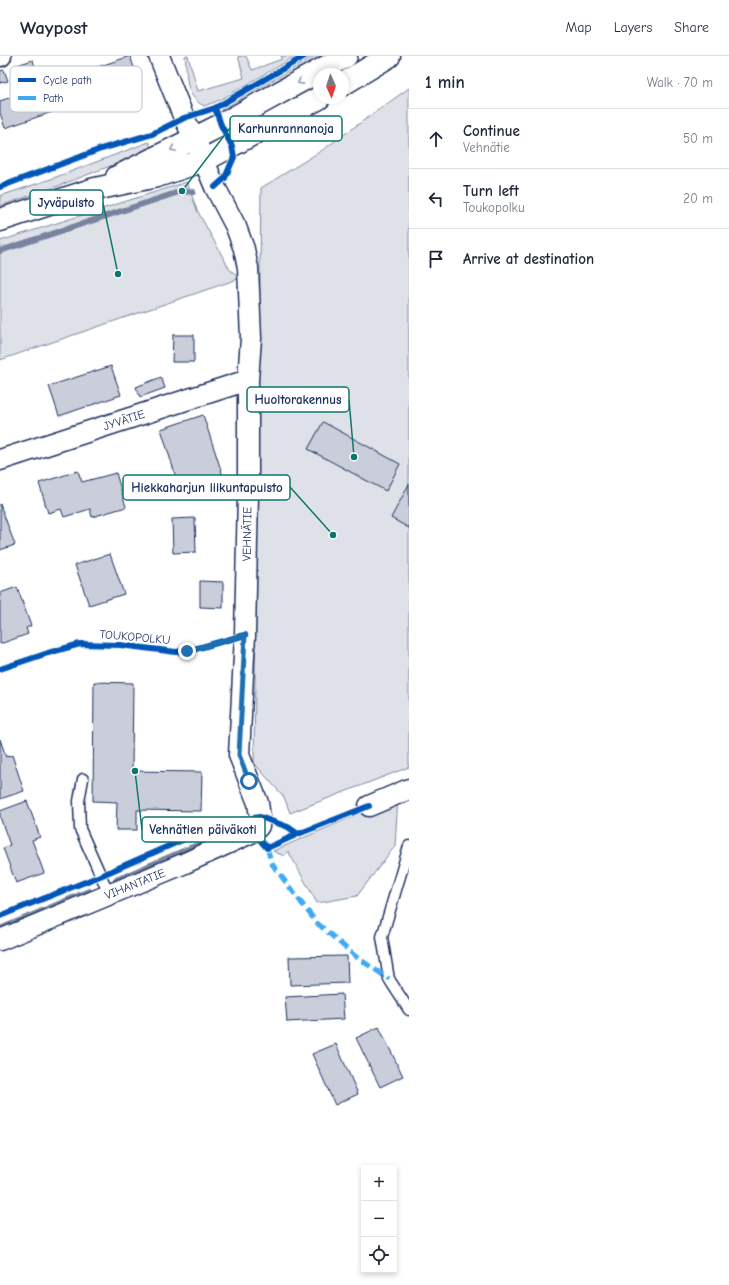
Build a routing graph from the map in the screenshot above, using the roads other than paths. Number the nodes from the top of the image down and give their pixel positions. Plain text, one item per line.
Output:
1 (159, 56) edge
2 (346, 56) edge
3 (388, 56) edge
4 (349, 80) edge
5 (313, 102) edge
6 (195, 139) junction
7 (205, 160) junction
8 (95, 189) junction
9 (0, 220) edge
10 (248, 380) junction
11 (0, 460) edge
12 (83, 779) dead end
13 (409, 789) edge
14 (369, 806) dead end
15 (260, 816) joint
16 (409, 846) edge
17 (109, 894) junction
18 (0, 940) edge
19 (409, 1010) edge

1 - 6 street, VEHNÄTIE
2 -> 6 street
3 - 4 street
5 - 7 street
6 - 7 street, VEHNÄTIE
6 -> 8 street
7 - 8 street
7 - 10 street, VEHNÄTIE
8 - 9 street
10 - 11 street, JYVÄTIE
10 - 15 street, VEHNÄTIE
12 - 17 lane
13 - 14 street
15 - 17 street, VIHANTATIE
16 - 19 lane
17 - 18 street, VIHANTATIE

